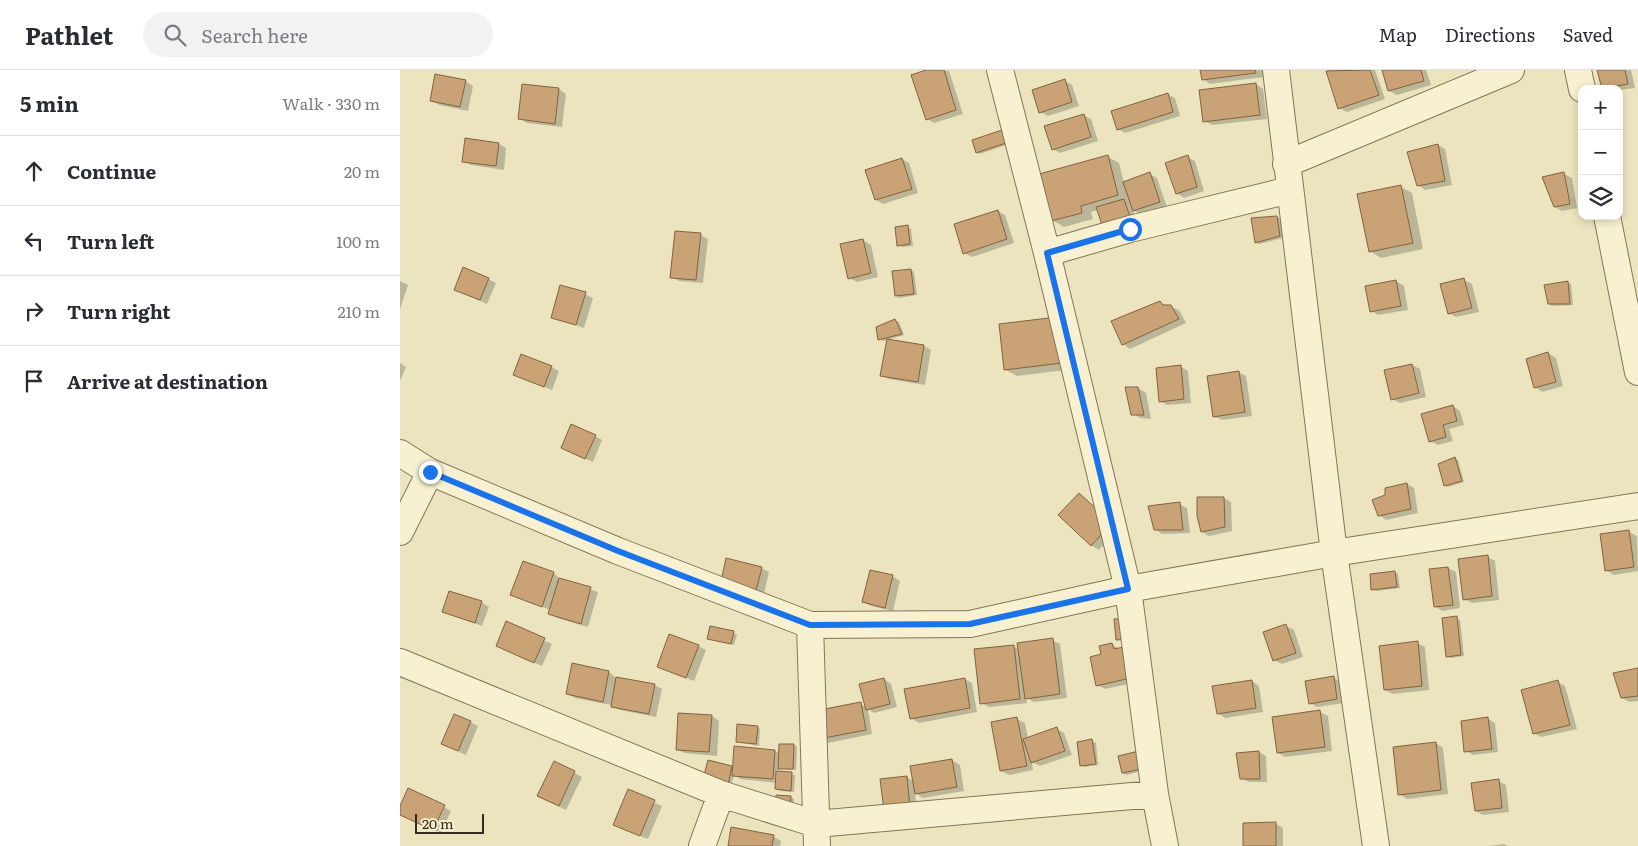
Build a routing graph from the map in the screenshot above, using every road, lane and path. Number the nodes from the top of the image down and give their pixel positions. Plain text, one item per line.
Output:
1 (1000, 70) edge
2 (1276, 70) edge
3 (1511, 70) edge
4 (1578, 70) edge
5 (1581, 85) edge
6 (1286, 164) junction
7 (1290, 190) junction
8 (1608, 220) edge
9 (1047, 253) junction
10 (1638, 372) edge
11 (400, 453) edge
12 (430, 472) junction
13 (1638, 506) edge
14 (400, 532) edge
15 (1334, 554) junction
16 (1128, 589) junction
17 (810, 625) junction
18 (400, 662) edge
19 (720, 794) junction
20 (1155, 794) junction
21 (816, 835) edge
22 (702, 846) edge
23 (1165, 846) edge
24 (1376, 846) edge

1 - 9 street
2 - 6 street
3 - 6 street
4 - 5 street
6 - 7 street
7 - 9 street
7 - 15 street
8 - 10 street
9 - 16 street
11 - 12 street
12 - 14 street
12 - 17 street
13 - 15 street
15 - 16 street
15 - 24 street
16 - 17 street
16 - 20 street
17 - 21 street
18 - 19 street
19 - 21 street
19 - 22 street
20 - 21 street
20 - 23 street

